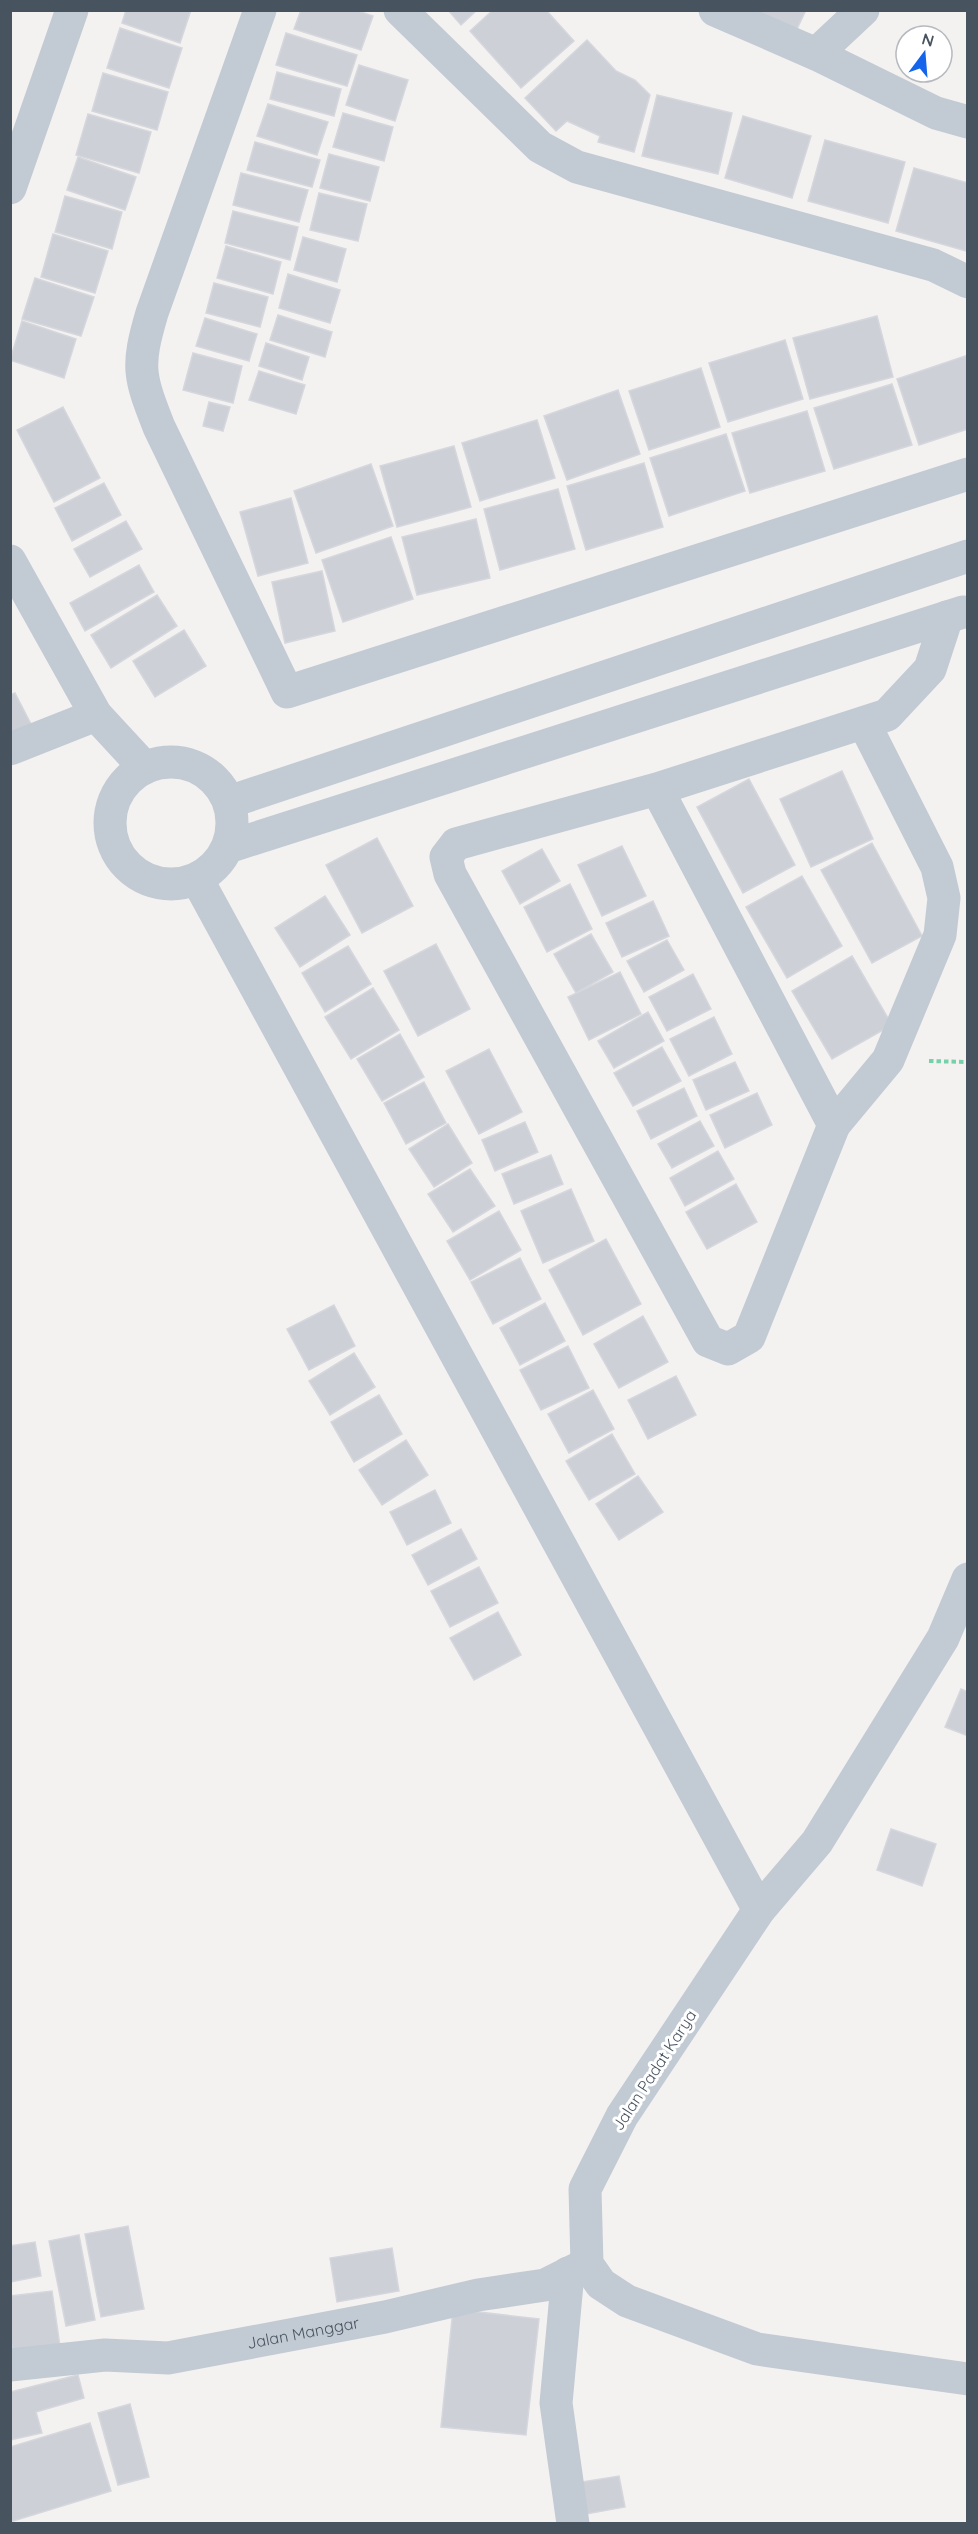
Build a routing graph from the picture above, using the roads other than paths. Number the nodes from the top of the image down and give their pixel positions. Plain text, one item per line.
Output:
1 (72, 10) edge
2 (260, 10) edge
3 (400, 10) edge
4 (716, 10) edge
5 (863, 10) edge
6 (816, 54) junction
7 (968, 122) edge
8 (10, 188) edge
9 (968, 282) edge
10 (968, 474) edge
11 (968, 556) edge
12 (10, 561) edge
13 (957, 614) edge
14 (96, 715) junction
15 (864, 723) junction
16 (10, 749) edge
17 (145, 768) junction
18 (657, 789) junction
19 (229, 802) junction
20 (228, 847) junction
21 (197, 879) junction
22 (834, 1125) junction
23 (968, 1579) edge
24 (759, 1911) junction
25 (578, 2269) junction
26 (10, 2365) edge
27 (968, 2379) edge
28 (573, 2523) edge

1 - 8 street
2 - 10 street
3 - 9 street
4 - 6 street
5 - 6 street
6 - 7 street
11 - 19 street
12 - 14 street
13 - 15 street
13 - 20 street
14 - 16 street
14 - 17 street
15 - 18 street
15 - 22 street
17 - 19 street
17 - 21 street
18 - 22 street
18 - 22 street
19 - 20 street
20 - 21 street
21 - 24 street
23 - 24 street, Jalan Padat Karya
24 - 25 street, Jalan Padat Karya
25 - 26 street, Jalan Manggar
25 - 27 street
25 - 28 street, Jalan Padat Karya

